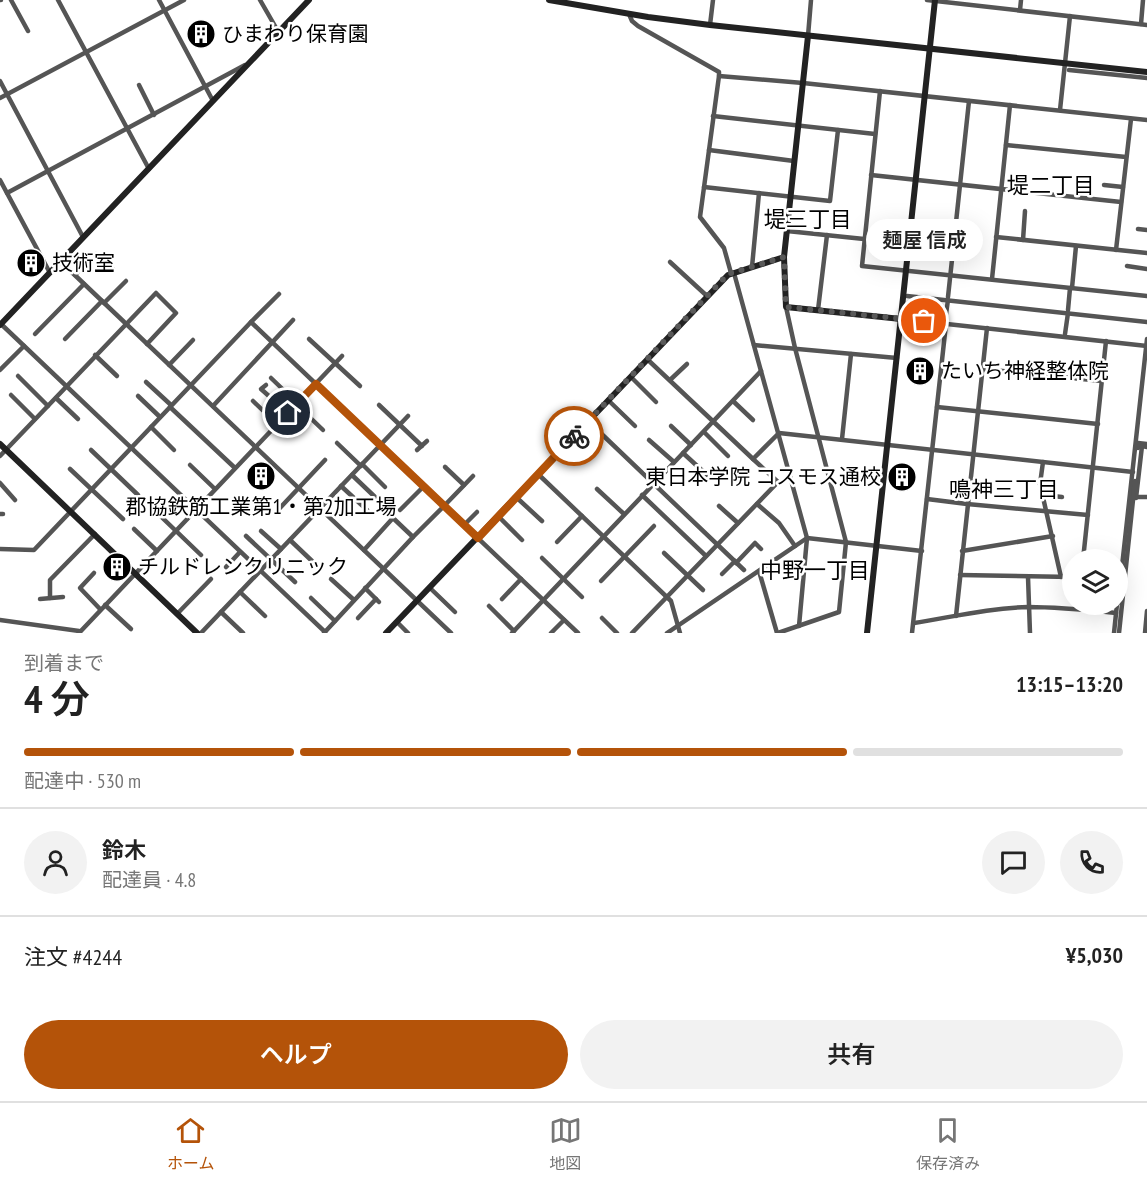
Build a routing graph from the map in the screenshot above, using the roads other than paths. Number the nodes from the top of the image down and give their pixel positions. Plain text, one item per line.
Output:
1 (11, 0) edge
2 (58, 0) edge
3 (159, 0) edge
4 (184, 0) edge
5 (260, 0) edge
6 (309, 0) edge
7 (549, 0) edge
8 (601, 0) edge
9 (713, 0) edge
10 (811, 0) edge
11 (927, 0) edge
12 (934, 0) edge
13 (1022, 0) edge
14 (1143, 0) edge
15 (981, 3) edge
16 (602, 9) junction
17 (165, 10) junction
18 (1020, 10) junction
19 (629, 14) junction
20 (1070, 16) junction
21 (1141, 24) junction
22 (710, 25) junction
23 (1147, 25) edge
24 (28, 31) dead end
25 (279, 33) junction
26 (808, 36) junction
27 (930, 48) junction
28 (85, 53) junction
29 (250, 63) junction
30 (1067, 67) junction
31 (1147, 72) edge
32 (719, 76) junction
33 (1147, 78) edge
34 (0, 81) edge
35 (803, 83) junction
36 (139, 85) dead end
37 (206, 87) junction
38 (879, 91) junction
39 (7, 94) junction
40 (925, 96) junction
41 (0, 98) edge
42 (213, 101) junction
43 (969, 101) junction
44 (1010, 105) junction
45 (1060, 110) junction
46 (154, 115) junction
47 (713, 116) junction
48 (1131, 118) junction
49 (1147, 120) edge
50 (798, 126) junction
51 (127, 129) junction
52 (838, 130) junction
53 (875, 134) junction
54 (1006, 145) junction
55 (709, 150) junction
56 (1126, 157) junction
57 (794, 161) junction
58 (149, 170) junction
59 (48, 171) junction
60 (871, 175) junction
61 (0, 180) edge
62 (915, 180) junction
63 (961, 185) junction
64 (1104, 185) dead end
65 (704, 187) junction
66 (1123, 187) junction
67 (1001, 189) junction
68 (7, 193) junction
69 (759, 193) junction
70 (790, 196) junction
71 (1121, 202) junction
72 (1025, 211) dead end
73 (1138, 229) dead end
74 (1147, 230) edge
75 (787, 231) junction
76 (827, 235) junction
77 (82, 237) junction
78 (996, 237) junction
79 (864, 239) junction
80 (1023, 240) junction
81 (1076, 246) junction
82 (1116, 250) junction
83 (1147, 253) edge
84 (784, 257) junction
85 (60, 261) junction
86 (670, 262) dead end
87 (1127, 266) dead end
88 (752, 267) junction
89 (113, 269) dead end
90 (1147, 269) edge
91 (906, 271) junction
92 (50, 273) junction
93 (733, 273) junction
94 (75, 275) junction
95 (951, 275) junction
96 (992, 279) junction
97 (126, 281) dead end
98 (84, 284) junction
99 (1071, 288) junction
100 (279, 294) dead end
101 (907, 294) dead end
102 (707, 296) junction
103 (1147, 297) edge
104 (948, 299) junction
105 (103, 302) junction
106 (786, 307) junction
107 (818, 310) junction
108 (1068, 312) junction
109 (901, 319) junction
110 (293, 320) dead end
111 (1147, 320) edge
112 (251, 322) junction
113 (946, 322) junction
114 (0, 324) edge
115 (126, 324) junction
116 (987, 328) junction
117 (35, 334) dead end
118 (1065, 334) dead end
119 (65, 339) dead end
120 (309, 339) dead end
121 (1147, 339) edge
122 (193, 340) dead end
123 (1106, 341) junction
124 (272, 342) junction
125 (147, 344) junction
126 (754, 345) junction
127 (24, 346) junction
128 (1147, 346) edge
129 (795, 348) junction
130 (851, 354) junction
131 (95, 355) junction
132 (342, 356) dead end
133 (897, 358) junction
134 (647, 359) junction
135 (335, 363) junction
136 (687, 364) dead end
137 (169, 365) junction
138 (982, 369) junction
139 (0, 370) edge
140 (761, 371) junction
141 (18, 376) dead end
142 (117, 376) dead end
143 (1145, 376) edge
144 (630, 377) junction
145 (271, 378) dead end
146 (670, 380) junction
147 (1102, 381) junction
148 (146, 382) dead end
149 (316, 384) junction
150 (191, 385) junction
151 (266, 385) dead end
152 (66, 386) junction
153 (360, 386) dead end
154 (11, 395) dead end
155 (138, 396) dead end
156 (56, 398) junction
157 (608, 400) junction
158 (253, 401) dead end
159 (733, 401) junction
160 (656, 402) dead end
161 (297, 404) junction
162 (379, 405) dead end
163 (48, 406) junction
164 (171, 406) junction
165 (213, 406) junction
166 (937, 407) junction
167 (977, 411) junction
168 (288, 413) junction
169 (408, 416) dead end
170 (160, 417) junction
171 (35, 419) junction
172 (78, 419) dead end
173 (753, 420) dead end
174 (588, 422) junction
175 (713, 422) junction
176 (277, 424) junction
177 (400, 424) junction
178 (1098, 424) junction
179 (635, 426) dead end
180 (671, 426) dead end
181 (151, 427) junction
182 (323, 430) dead end
183 (704, 432) junction
184 (779, 433) junction
185 (817, 436) junction
186 (842, 439) junction
187 (649, 440) dead end
188 (427, 441) dead end
189 (0, 444) edge
190 (338, 444) dead end
191 (887, 444) junction
192 (381, 445) junction
193 (691, 445) junction
194 (1147, 445) edge
195 (422, 446) junction
196 (256, 447) junction
197 (131, 448) junction
198 (933, 449) junction
199 (6, 450) junction
200 (91, 450) dead end
201 (174, 450) dead end
202 (417, 450) dead end
203 (683, 453) junction
204 (973, 454) junction
205 (0, 456) edge
206 (728, 456) dead end
207 (753, 459) junction
208 (325, 460) dead end
209 (674, 462) junction
210 (1043, 462) junction
211 (190, 465) dead end
212 (362, 465) junction
213 (445, 467) dead end
214 (1093, 467) junction
215 (235, 468) junction
216 (70, 469) dead end
217 (112, 469) junction
218 (1133, 472) junction
219 (538, 474) junction
220 (352, 475) junction
221 (707, 475) dead end
222 (472, 476) dead end
223 (0, 483) edge
224 (654, 483) junction
225 (464, 485) junction
226 (341, 486) junction
227 (424, 486) junction
228 (298, 487) junction
229 (385, 487) dead end
230 (93, 489) junction
231 (216, 489) junction
232 (597, 489) dead end
233 (138, 495) dead end
234 (642, 495) junction
235 (1043, 495) junction
236 (375, 496) dead end
237 (1147, 496) edge
238 (516, 497) junction
239 (1062, 497) dead end
240 (1137, 497) dead end
241 (927, 499) junction
242 (15, 500) dead end
243 (149, 501) dead end
244 (757, 504) junction
245 (967, 504) junction
246 (444, 506) junction
247 (719, 506) dead end
248 (320, 508) junction
249 (195, 510) junction
250 (278, 510) dead end
251 (367, 510) dead end
252 (400, 510) dead end
253 (71, 512) junction
254 (477, 512) dead end
255 (1047, 512) junction
256 (624, 514) junction
257 (1088, 515) junction
258 (498, 516) junction
259 (582, 516) junction
260 (123, 519) dead end
261 (542, 521) dead end
262 (738, 523) junction
263 (465, 525) junction
264 (654, 526) dead end
265 (134, 530) dead end
266 (176, 530) junction
267 (261, 531) dead end
268 (94, 534) junction
269 (246, 536) dead end
270 (1053, 536) junction
271 (413, 537) junction
272 (603, 537) junction
273 (478, 538) junction
274 (807, 538) junction
275 (290, 540) junction
276 (522, 540) dead end
277 (557, 542) dead end
278 (846, 542) junction
279 (717, 544) junction
280 (876, 545) junction
281 (795, 546) junction
282 (0, 549) edge
283 (281, 549) junction
284 (364, 549) junction
285 (761, 549) dead end
286 (1084, 549) edge
287 (1124, 549) edge
288 (157, 550) junction
289 (922, 551) junction
290 (962, 551) junction
291 (240, 552) junction
292 (664, 553) dead end
293 (201, 555) dead end
294 (706, 556) junction
295 (625, 557) junction
296 (542, 558) dead end
297 (271, 560) junction
298 (312, 561) dead end
299 (736, 562) junction
300 (226, 567) dead end
301 (384, 569) junction
302 (744, 570) dead end
303 (260, 571) junction
304 (759, 571) junction
305 (94, 573) dead end
306 (135, 573) junction
307 (722, 574) dead end
308 (960, 575) junction
309 (687, 576) junction
310 (1028, 577) junction
311 (1060, 577) joint
312 (211, 579) dead end
313 (331, 579) dead end
314 (521, 579) junction
315 (564, 579) junction
316 (602, 581) dead end
317 (295, 582) dead end
318 (365, 588) junction
319 (430, 588) junction
320 (703, 590) dead end
321 (240, 592) junction
322 (63, 597) dead end
323 (582, 597) dead end
324 (667, 597) junction
325 (40, 598) dead end
326 (50, 598) junction
327 (311, 598) dead end
328 (502, 599) dead end
329 (354, 600) junction
330 (543, 600) junction
331 (417, 601) junction
332 (105, 605) junction
333 (489, 606) dead end
334 (1062, 607) edge
335 (1028, 608) junction
336 (100, 609) junction
337 (1147, 611) edge
338 (221, 612) junction
339 (455, 612) dead end
340 (177, 614) junction
341 (1116, 615) edge
342 (265, 616) dead end
343 (956, 616) junction
344 (358, 618) dead end
345 (602, 618) dead end
346 (0, 620) edge
347 (564, 620) junction
348 (335, 621) junction
349 (397, 622) junction
350 (914, 623) junction
351 (678, 625) junction
352 (799, 626) junction
353 (131, 629) dead end
354 (79, 632) edge
355 (325, 632) edge
356 (513, 632) edge
357 (199, 633) edge
358 (243, 633) edge
359 (386, 633) edge
360 (408, 633) edge
361 (451, 633) edge
362 (551, 633) edge
363 (578, 633) edge
364 (617, 633) edge
365 (632, 633) edge
366 (668, 633) edge
367 (680, 633) edge
368 (778, 633) edge
369 (867, 633) edge
370 (912, 633) edge
371 (1030, 633) edge
372 (1118, 633) edge
373 (1144, 633) edge

1 - 24 street
2 - 28 street
3 - 17 street
4 - 17 street
5 - 25 street
6 - 25 street
7 - 16 street
8 - 16 street
9 - 22 street
10 - 26 street
11 - 12 street
12 - 15 street
12 - 27 street
13 - 18 street
14 - 21 street
15 - 18 street
16 - 19 street
17 - 28 street
17 - 37 street
18 - 20 street
19 - 22 street
19 - 32 street
20 - 21 street
20 - 30 street
21 - 23 street
22 - 26 street
25 - 29 street
26 - 27 street
26 - 35 street
27 - 30 street
27 - 40 street
28 - 39 street
28 - 51 street
29 - 37 street
29 - 42 street
30 - 31 street
30 - 33 street
30 - 45 street
32 - 35 street
32 - 47 street
34 - 39 street
35 - 38 street
35 - 50 street
36 - 46 street
37 - 42 street
37 - 46 street
38 - 40 street
38 - 53 street
39 - 41 street
39 - 59 street
40 - 43 street
40 - 62 street
42 - 58 street
43 - 44 street
43 - 63 street
44 - 45 street
44 - 54 street
45 - 48 street
46 - 51 street
47 - 50 street
47 - 55 street
48 - 49 street
48 - 56 street
50 - 52 street
50 - 57 street
51 - 58 street
51 - 59 street
52 - 53 street
52 - 70 street
53 - 60 street
54 - 56 street
54 - 67 street
55 - 57 street
55 - 65 street
56 - 66 street
57 - 70 street
58 - 77 street
59 - 68 street
59 - 77 street
60 - 62 street
60 - 79 street
61 - 68 street
62 - 63 street
62 - 91 street
63 - 67 street
63 - 95 street
64 - 66 street
65 - 69 street
65 - 93 street
66 - 71 street
67 - 71 street
67 - 78 street
68 - 92 street
69 - 70 street
69 - 88 street
70 - 75 street
71 - 82 street
72 - 80 street
73 - 74 street
75 - 76 street
75 - 84 street
76 - 79 street
76 - 107 street
77 - 85 street
78 - 80 street
78 - 96 street
79 - 91 street
80 - 81 street
81 - 82 street
81 - 99 street
82 - 83 street
84 - 88 street
84 - 106 street
85 - 92 street
85 - 94 street
86 - 102 street
87 - 90 street
88 - 93 street
89 - 94 street
91 - 95 street
91 - 109 street
92 - 114 street
93 - 102 street
93 - 126 street
94 - 98 street
95 - 96 street
95 - 104 street
96 - 99 street
97 - 105 street
98 - 105 street
98 - 117 street
99 - 103 street
99 - 108 street
100 - 112 street
101 - 104 street
102 - 134 street
104 - 108 street
104 - 113 street
105 - 115 street
105 - 119 street
106 - 107 street
106 - 129 street
107 - 109 street
108 - 111 street
108 - 118 street
109 - 113 street
109 - 133 street
110 - 124 street
112 - 124 street
112 - 150 street
113 - 116 street
113 - 166 street
114 - 127 street
115 - 125 street
115 - 125 street
115 - 131 street
116 - 123 street
116 - 138 street
120 - 135 street
121 - 128 street
122 - 137 street
123 - 128 street
123 - 147 street
124 - 149 street
124 - 165 street
125 - 137 street
126 - 129 street
126 - 140 street
127 - 139 street
127 - 152 street
128 - 143 street
129 - 130 street
129 - 185 street
130 - 133 street
130 - 186 street
131 - 142 street
131 - 152 street
132 - 135 street
133 - 191 street
134 - 144 street
134 - 146 street
135 - 149 street
135 - 153 street
136 - 146 street
137 - 150 street
138 - 147 street
138 - 167 street
140 - 159 street
140 - 184 street
141 - 163 street
143 - 218 street
144 - 157 street
144 - 160 street
145 - 161 street
146 - 175 street
147 - 178 street
148 - 164 street
149 - 161 street
149 - 192 street
150 - 164 street
150 - 165 street
151 - 168 street
152 - 156 street
152 - 197 street
154 - 171 street
155 - 170 street
156 - 163 street
156 - 172 street
157 - 174 street
157 - 179 street
158 - 176 street
159 - 173 street
159 - 175 street
161 - 168 street
161 - 182 street
162 - 177 street
163 - 171 street
164 - 170 street
164 - 215 street
165 - 196 street
166 - 167 street
166 - 198 street
167 - 178 street
167 - 204 street
168 - 176 street
169 - 177 street
170 - 181 street
171 - 199 street
174 - 219 street
174 - 224 street
175 - 183 street
175 - 207 street
176 - 196 street
177 - 192 street
177 - 195 street
178 - 214 street
180 - 193 street
181 - 197 street
181 - 201 street
183 - 193 street
183 - 206 street
184 - 185 street
184 - 207 street
184 - 274 street
185 - 186 street
185 - 278 street
186 - 191 street
187 - 209 street
188 - 195 street
189 - 199 street
190 - 212 street
191 - 198 street
191 - 280 street
192 - 212 street
192 - 227 street
193 - 203 street
194 - 372 street
195 - 202 street
196 - 215 street
196 - 228 street
197 - 217 street
197 - 249 street
198 - 204 street
198 - 241 street
199 - 205 street
199 - 253 street
200 - 217 street
203 - 209 street
203 - 221 street
204 - 210 street
204 - 245 street
207 - 244 street
208 - 228 street
209 - 224 street
210 - 214 street
210 - 235 street
211 - 231 street
212 - 220 street
212 - 229 street
213 - 225 street
214 - 218 street
214 - 257 street
215 - 231 street
216 - 230 street
217 - 230 street
217 - 233 street
218 - 287 street
219 - 238 street
219 - 259 street
220 - 226 street
220 - 236 street
222 - 225 street
223 - 242 street
224 - 234 street
224 - 279 street
225 - 246 street
226 - 248 street
226 - 251 street
227 - 246 street
227 - 252 street
228 - 248 street
228 - 250 street
230 - 253 street
230 - 260 street
231 - 249 street
232 - 256 street
234 - 256 street
234 - 294 street
235 - 239 street
235 - 255 street
237 - 240 street
238 - 258 street
238 - 261 street
241 - 245 street
241 - 289 street
243 - 266 street
244 - 262 street
244 - 281 street
245 - 255 street
245 - 290 street
246 - 263 street
246 - 271 street
247 - 262 street
248 - 275 street
248 - 284 street
249 - 266 street
249 - 291 street
253 - 268 street
253 - 282 street
254 - 263 street
255 - 257 street
255 - 270 street
256 - 272 street
257 - 286 street
258 - 273 street
258 - 276 street
259 - 272 street
259 - 277 street
262 - 279 street
263 - 273 street
264 - 295 street
265 - 288 street
266 - 288 street
266 - 293 street
267 - 283 street
268 - 306 street
268 - 326 street
269 - 297 street
270 - 290 street
270 - 311 street
271 - 284 street
271 - 301 street
272 - 295 street
272 - 315 street
273 - 314 street
273 - 319 street
274 - 278 street
274 - 281 street
274 - 352 street
275 - 283 street
275 - 298 street
278 - 280 street
278 - 352 street
279 - 294 street
279 - 299 street
280 - 289 street
280 - 369 street
281 - 304 street
283 - 297 street
284 - 301 street
285 - 299 street
288 - 306 street
289 - 350 street
290 - 308 street
291 - 300 street
291 - 303 street
292 - 309 street
294 - 309 street
295 - 316 street
295 - 324 street
296 - 315 street
297 - 303 street
297 - 317 street
299 - 302 street
299 - 307 street
301 - 318 street
301 - 331 street
303 - 321 street
303 - 355 street
304 - 351 street
304 - 368 street
305 - 336 street
306 - 332 street
306 - 340 street
308 - 310 street
308 - 343 street
309 - 320 street
309 - 324 street
310 - 311 street
310 - 335 street
312 - 340 street
313 - 329 street
314 - 328 street
314 - 330 street
315 - 323 street
315 - 330 street
318 - 329 street
318 - 344 street
319 - 331 street
319 - 339 street
321 - 338 street
321 - 342 street
322 - 326 street
324 - 351 street
324 - 365 street
325 - 326 street
327 - 348 street
329 - 348 street
330 - 347 street
330 - 356 street
331 - 349 street
331 - 361 street
332 - 336 street
332 - 353 street
333 - 356 street
334 - 335 street
335 - 343 street
335 - 371 street
336 - 354 street
337 - 373 street
338 - 357 street
338 - 358 street
340 - 357 street
341 - 372 street
343 - 350 street
345 - 364 street
346 - 354 street
347 - 362 street
347 - 363 street
348 - 355 street
349 - 359 street
349 - 360 street
350 - 370 street
351 - 366 street
351 - 367 street
352 - 368 street

